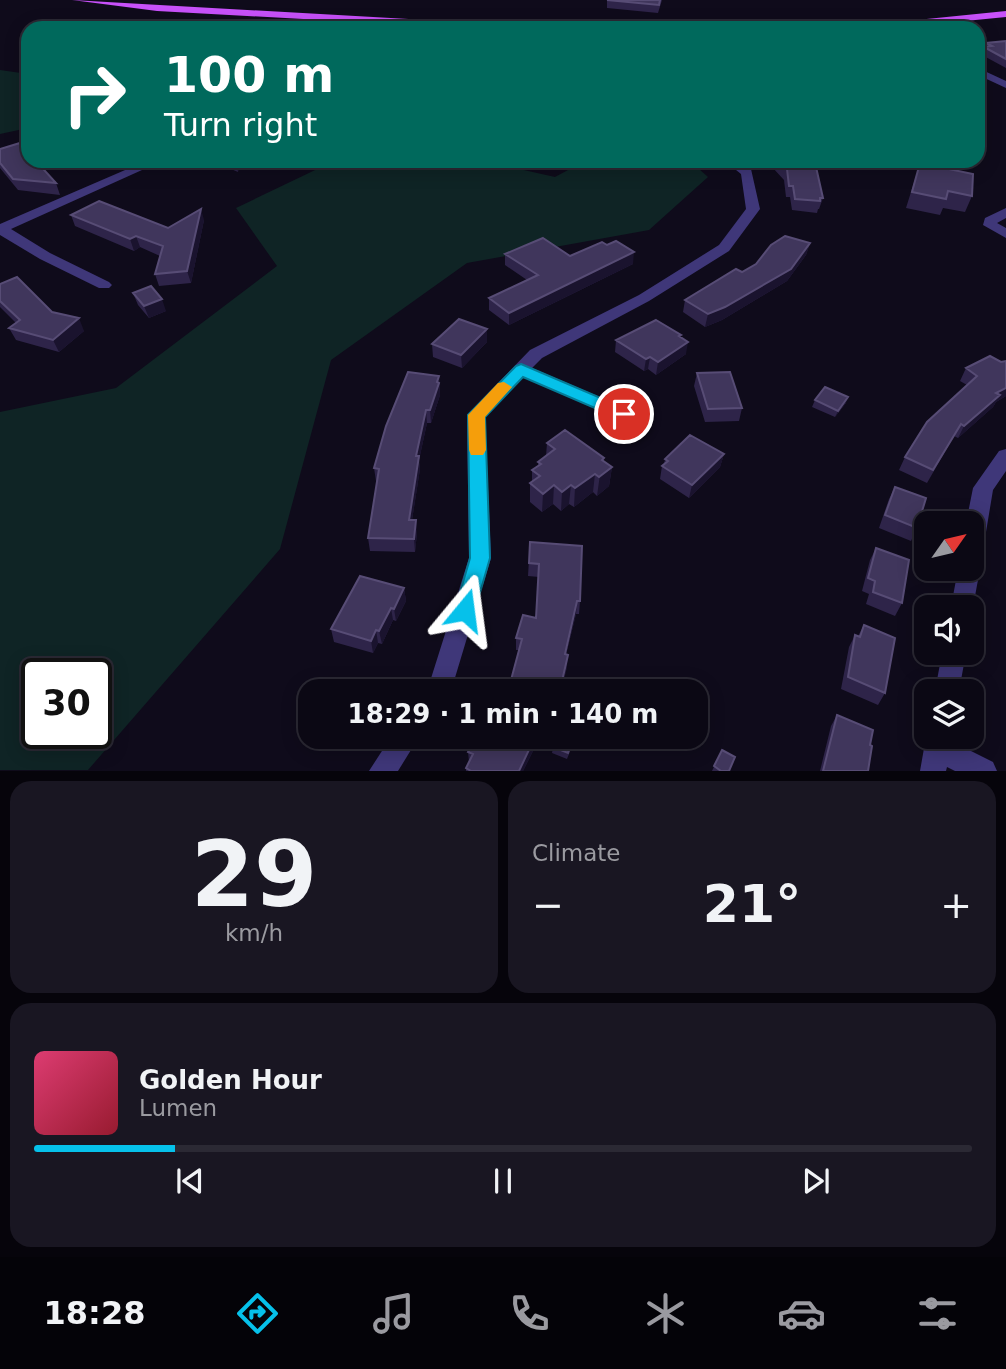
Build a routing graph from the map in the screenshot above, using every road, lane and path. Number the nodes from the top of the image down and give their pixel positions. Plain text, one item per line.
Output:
1 (76, 0) edge
2 (121, 3) edge
3 (1006, 14) edge
4 (347, 18) junction
5 (397, 20) joint
6 (345, 21) edge
7 (412, 21) edge
8 (942, 21) edge
9 (1006, 72) edge
10 (985, 73) edge
11 (985, 74) edge
12 (1006, 85) edge
13 (140, 168) edge
14 (741, 168) edge
15 (1006, 212) edge
16 (0, 229) edge
17 (1006, 233) edge
18 (104, 285) dead end
19 (521, 370) junction
20 (624, 414) dead end
21 (1006, 456) edge
22 (980, 511) edge
23 (443, 679) edge
24 (398, 749) edge
25 (936, 752) edge
26 (382, 771) edge
27 (984, 771) edge

1 - 2 main road
2 - 4 main road
3 - 8 main road
4 - 5 main road
4 - 6 street
5 - 7 main road
9 - 10 street
11 - 12 street
13 - 16 street
14 - 19 street
15 - 17 street
16 - 18 street
19 - 20 street
19 - 23 street
21 - 22 street
24 - 26 street
25 - 27 street

